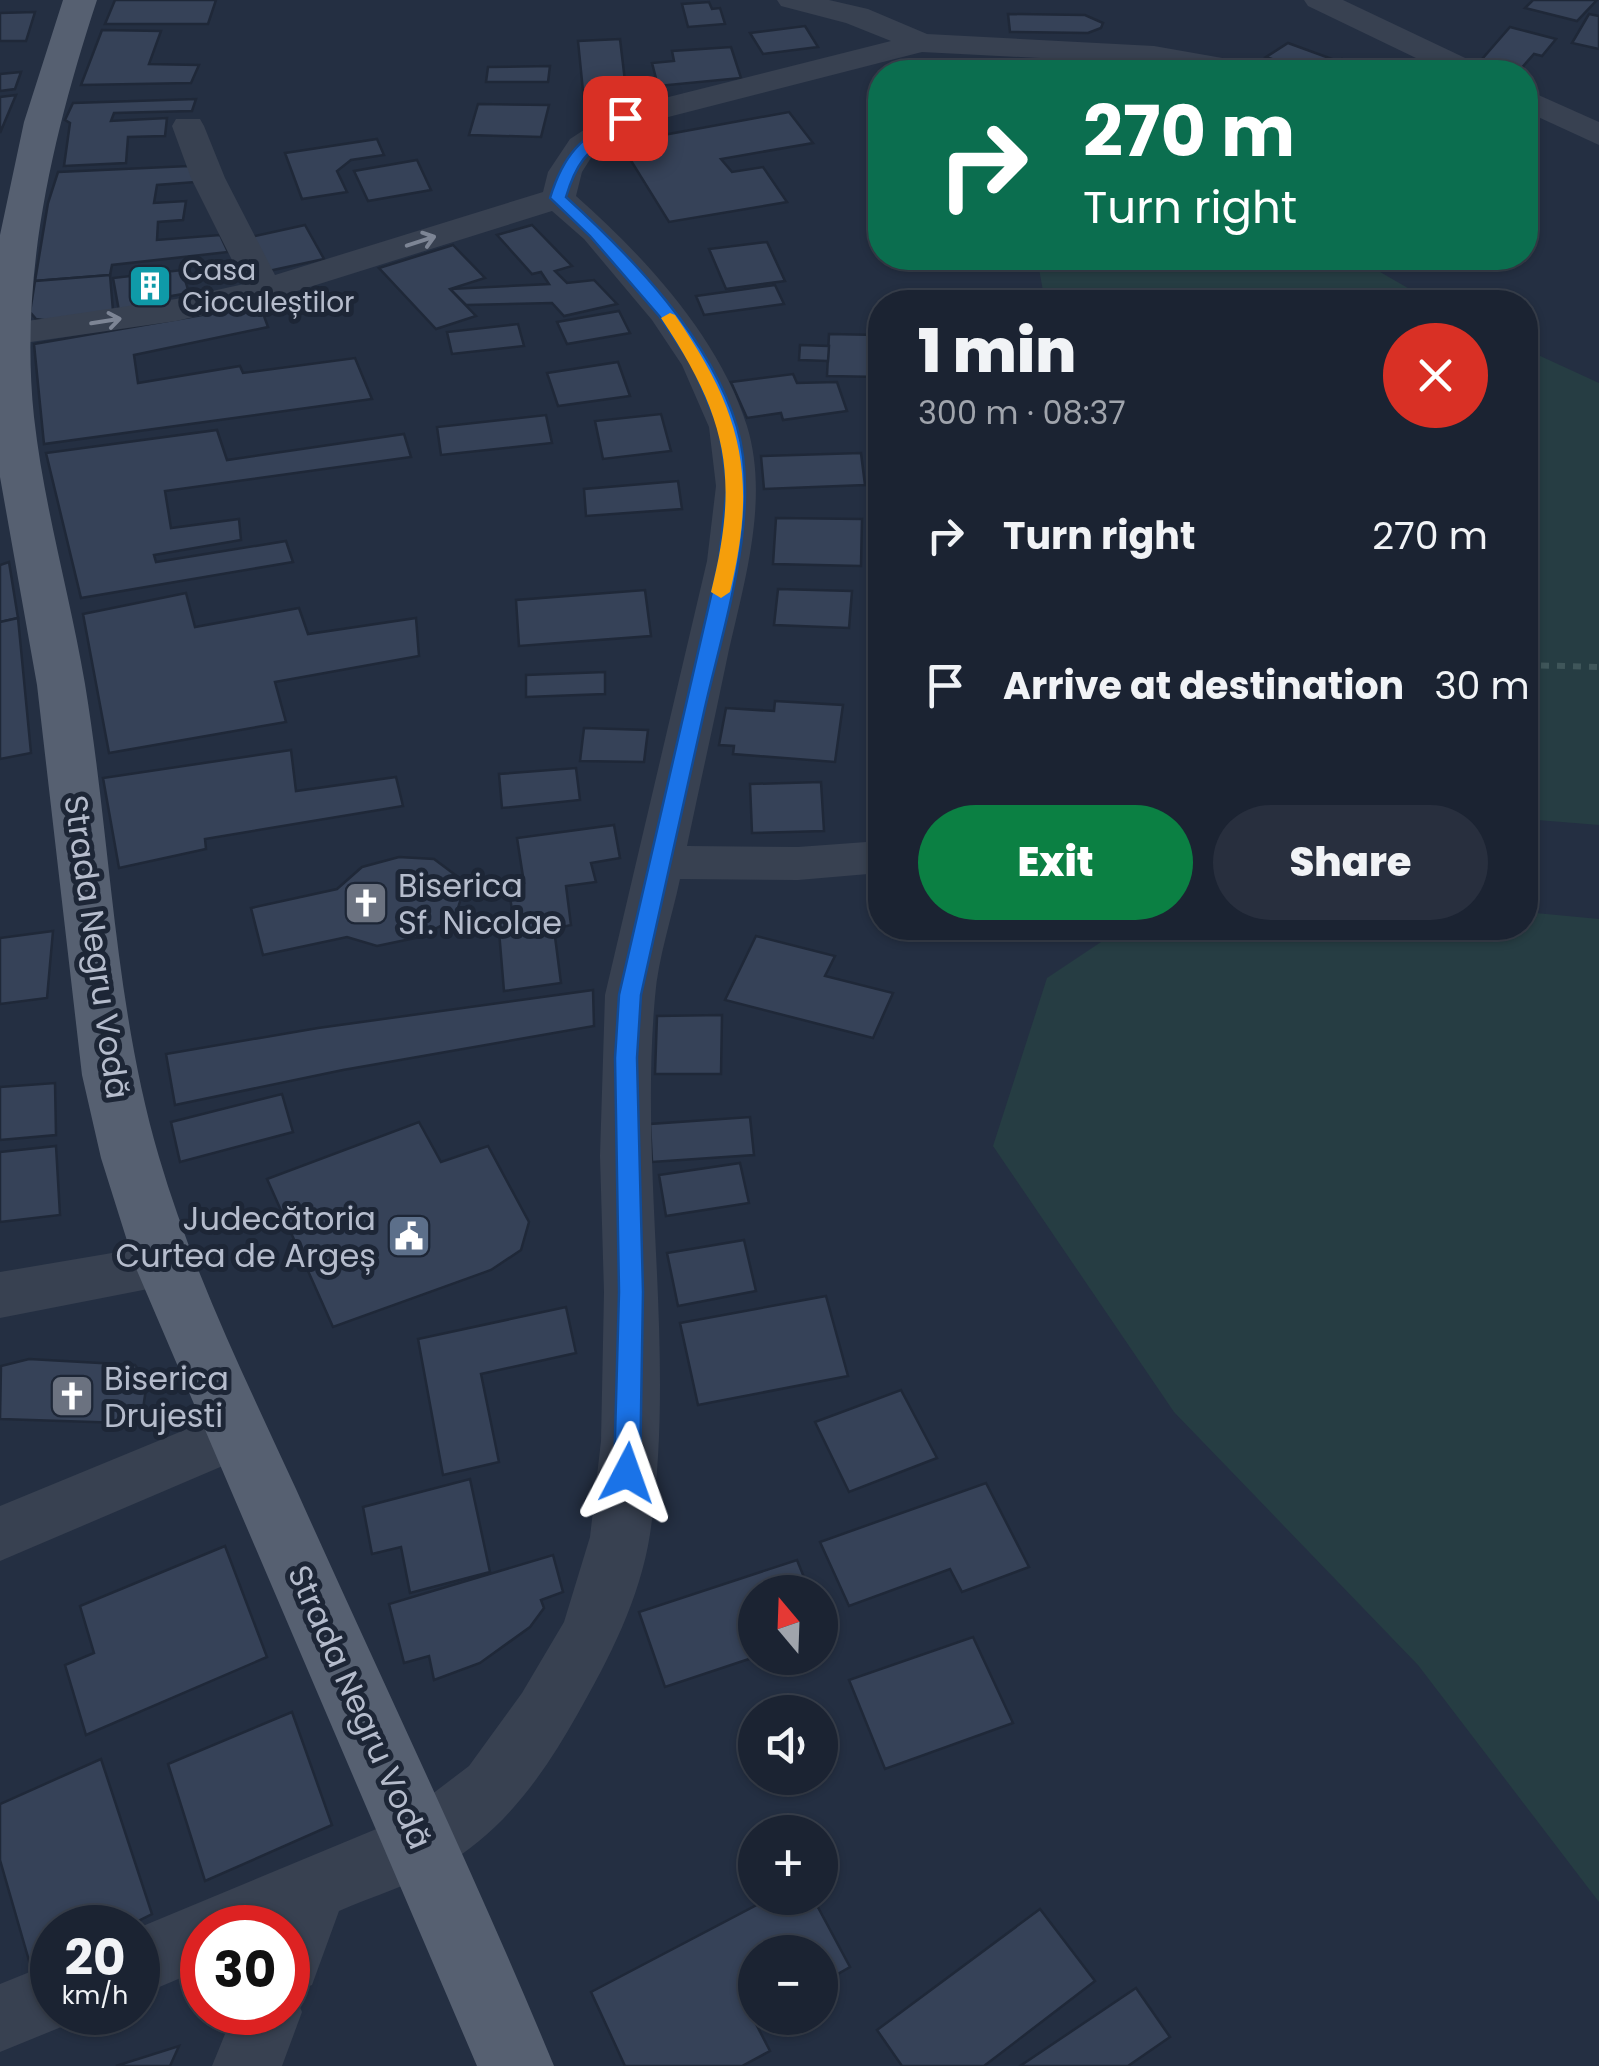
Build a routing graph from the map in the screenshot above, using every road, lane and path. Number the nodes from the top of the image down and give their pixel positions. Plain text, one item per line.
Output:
1 (80, 0) edge
2 (792, 0) edge
3 (1319, 0) edge
4 (922, 43) junction
5 (1168, 60) edge
6 (1445, 60) edge
7 (1538, 105) edge
8 (188, 126) dead end
9 (1538, 130) edge
10 (1598, 132) edge
11 (558, 198) junction
12 (265, 290) junction
13 (10, 334) junction
14 (10, 450) edge
15 (1538, 665) edge
16 (1599, 667) edge
17 (868, 859) edge
18 (660, 861) junction
19 (164, 1266) junction
20 (0, 1295) edge
21 (238, 1433) junction
22 (0, 1534) edge
23 (421, 1843) junction
24 (314, 1891) junction
25 (279, 1905) edge
26 (309, 1905) edge
27 (30, 2005) edge
28 (0, 2018) edge
29 (259, 2035) edge
30 (247, 2066) edge
31 (516, 2066) edge

1 - 13 main road, Strada Negru Vodă
2 - 4 street
3 - 6 street
4 - 5 street
4 - 11 street
7 - 10 street
8 - 12 street
9 - 10 street
12 -> 11 street
11 - 18 street
13 -> 12 street
13 - 14 main road, Strada Negru Vodă
14 - 19 main road, Strada Negru Vodă
15 - 16 path
17 - 18 street
18 - 23 street
19 - 20 street
19 - 21 main road, Strada Negru Vodă
21 - 22 street
21 - 23 main road, Strada Negru Vodă
23 - 24 street
23 - 31 main road, Strada Negru Vodă
24 - 25 street
24 - 26 street
27 - 28 street
29 - 30 street

